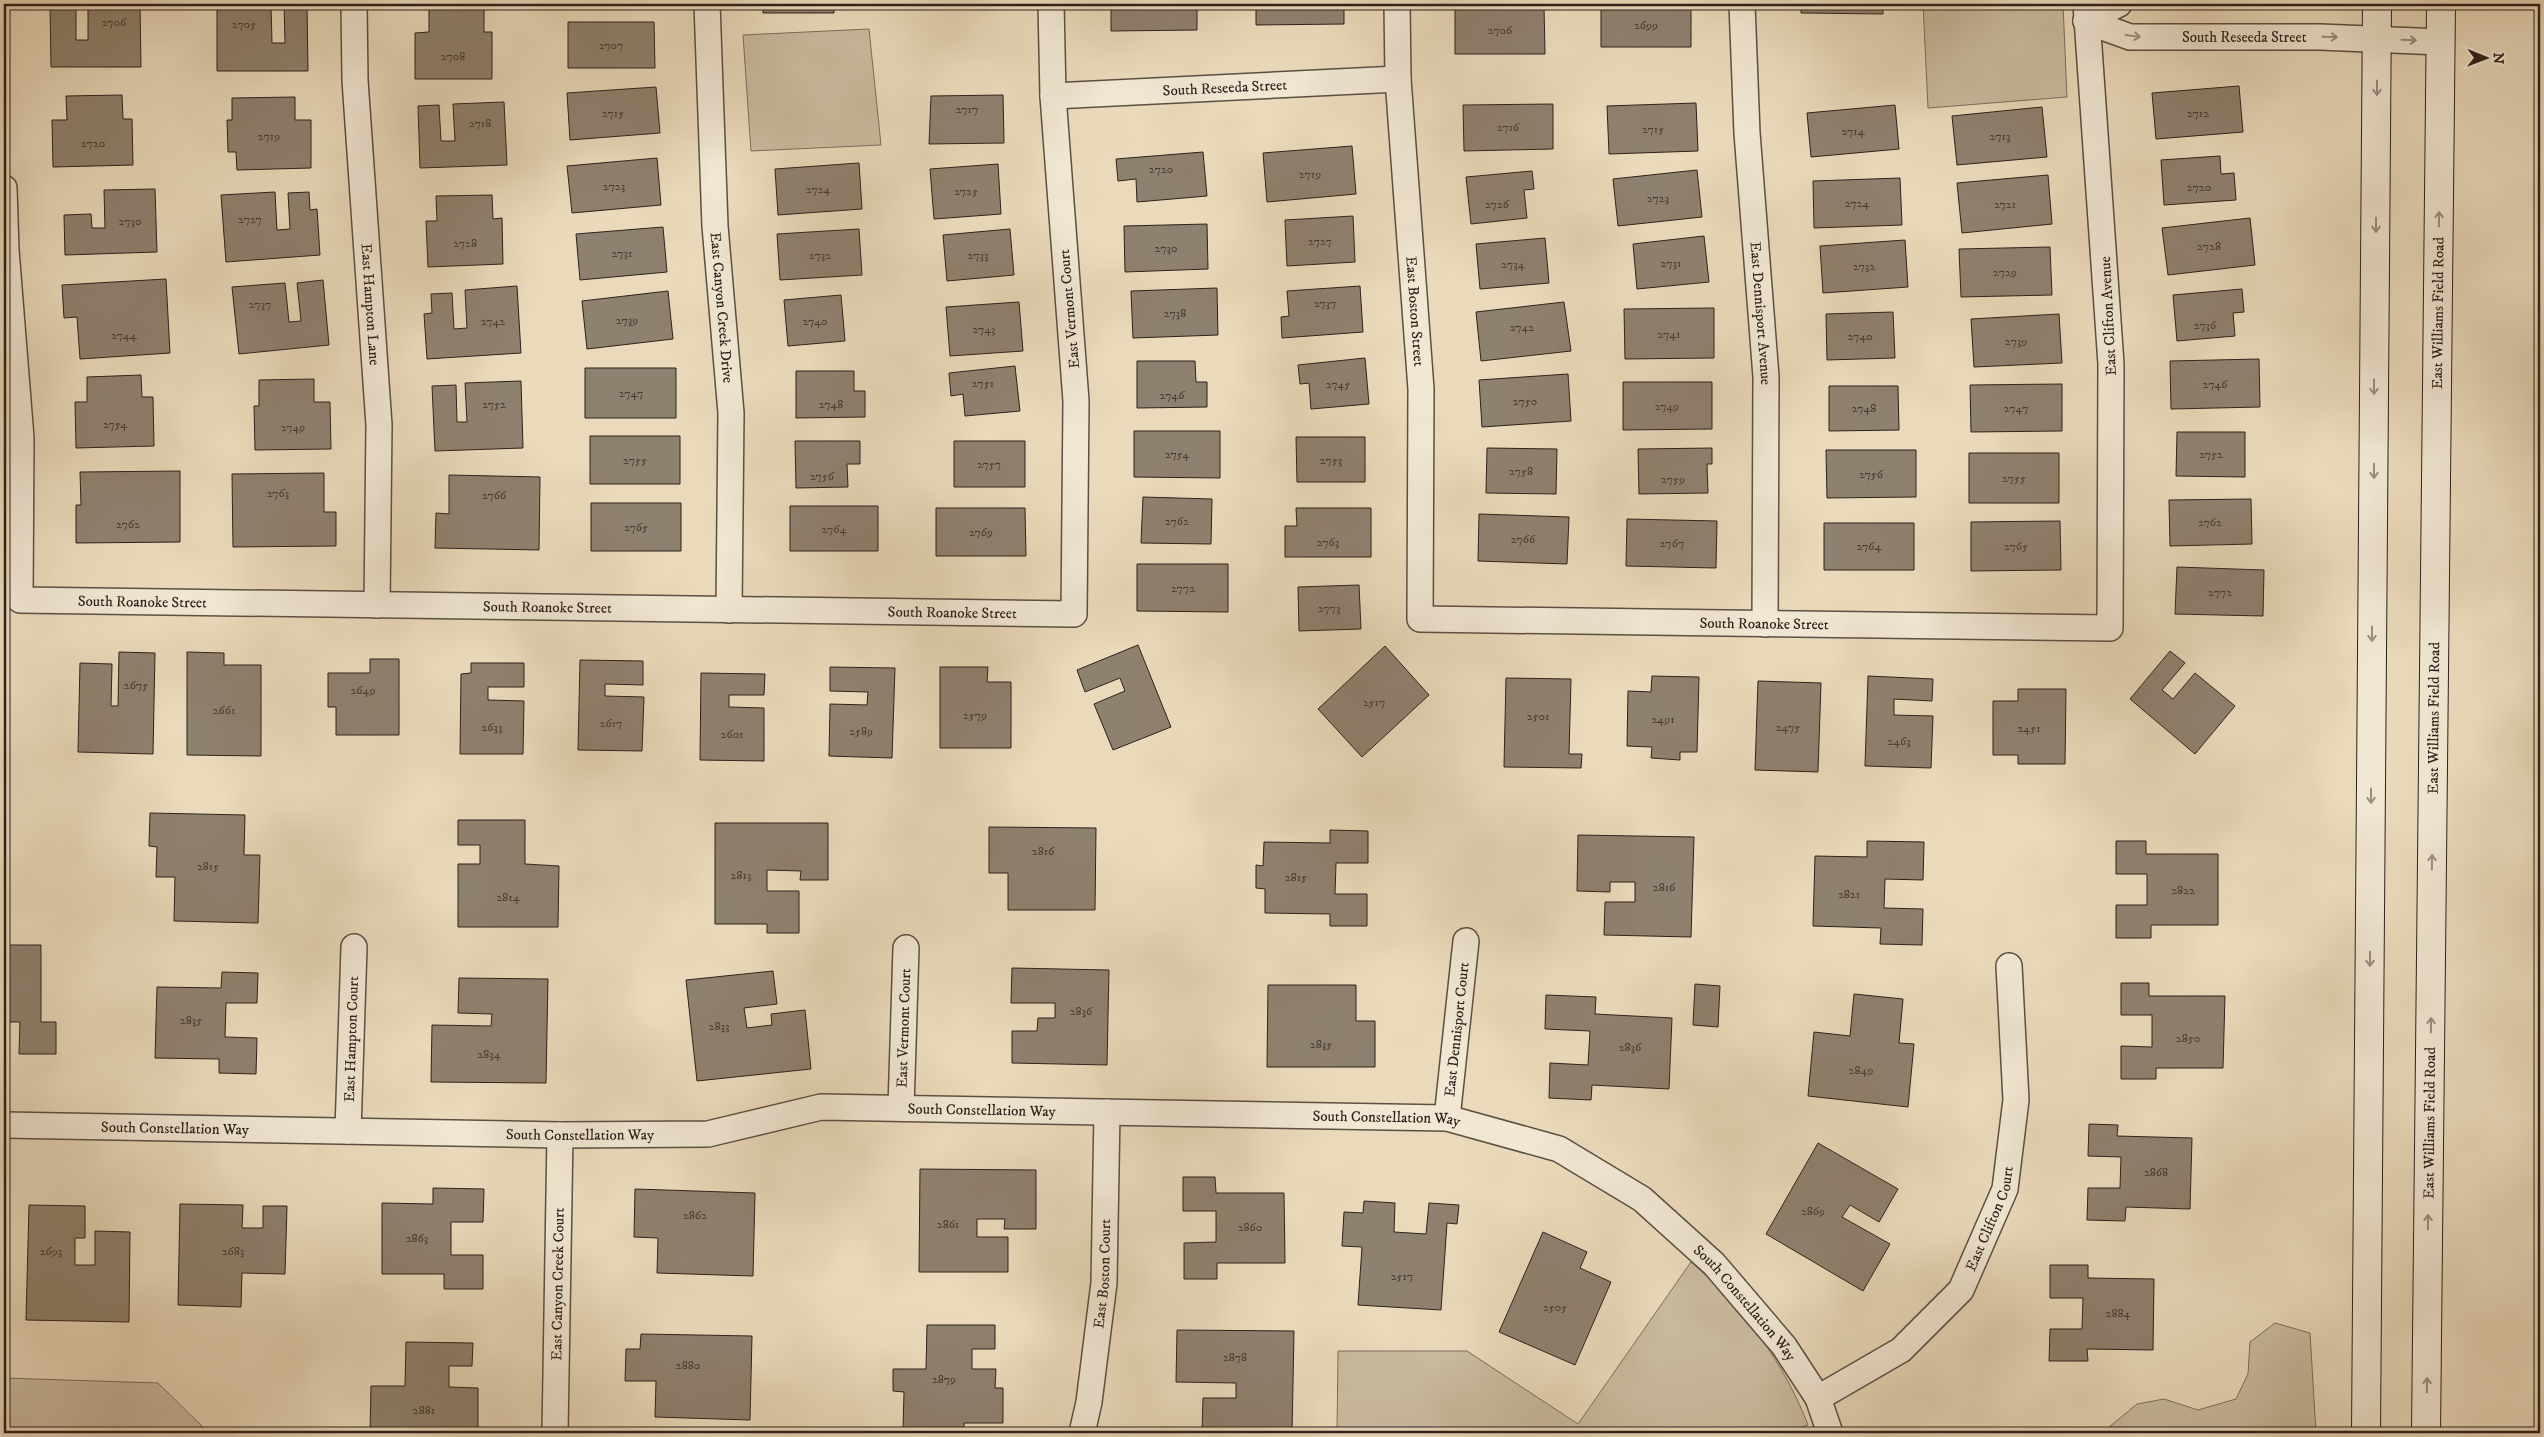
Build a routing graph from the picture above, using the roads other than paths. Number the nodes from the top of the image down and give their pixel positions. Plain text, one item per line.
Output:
1 (354, 4) edge
2 (707, 4) edge
3 (1051, 4) edge
4 (1396, 4) edge
5 (1742, 4) edge
6 (2119, 4) edge
7 (2377, 4) edge
8 (2442, 4) edge
9 (2086, 12) edge
10 (2377, 39) junction
11 (2441, 42) junction
12 (1398, 79) junction
13 (1053, 96) junction
14 (4, 188) edge
15 (5, 250) edge
16 (377, 605) junction
17 (729, 610) junction
18 (1074, 614) joint
19 (1420, 619) joint
20 (1765, 624) junction
21 (2110, 628) joint
22 (1466, 940) dead end
23 (354, 947) dead end
24 (906, 948) dead end
25 (2009, 966) dead end
26 (901, 1108) junction
27 (1107, 1112) junction
28 (1447, 1118) junction
29 (4, 1125) edge
30 (348, 1131) junction
31 (560, 1135) junction
32 (1818, 1398) junction
33 (555, 1433) edge
34 (1082, 1433) edge
35 (1830, 1433) edge
36 (2366, 1433) edge
37 (2426, 1433) edge

1 - 16 street, East Hampton Lane
2 - 17 street, East Canyon Creek Drive
3 - 13 street, East Vermont Court
4 - 12 street, East Boston Street
5 - 20 street, East Dennisport Avenue
6 - 9 street
7 - 10 main road
8 - 11 main road, East Williams Field Road
9 -> 10 street, South Reseeda Street
9 - 21 street, East Clifton Avenue
10 -> 11 street, South Reseeda Street
10 -> 36 main road
37 -> 11 main road, East Williams Field Road
12 - 13 street, South Reseeda Street
12 - 19 street, East Boston Street
13 - 18 street, East Vermont Court
14 - 15 street
15 - 16 street, South Roanoke Street
16 - 17 street, South Roanoke Street
17 - 18 street, South Roanoke Street
19 - 20 street, South Roanoke Street
20 - 21 street, South Roanoke Street
22 - 28 street, East Dennisport Court
23 - 30 street, East Hampton Court
24 - 26 street, East Vermont Court
25 - 32 street, East Clifton Court
26 - 27 street, South Constellation Way
26 - 31 street, South Constellation Way
27 - 28 street, South Constellation Way
27 - 34 street, East Boston Court
28 - 32 street, South Constellation Way
29 - 30 street, South Constellation Way
30 - 31 street, South Constellation Way
31 - 33 street, East Canyon Creek Court
32 - 35 street, South Constellation Way

